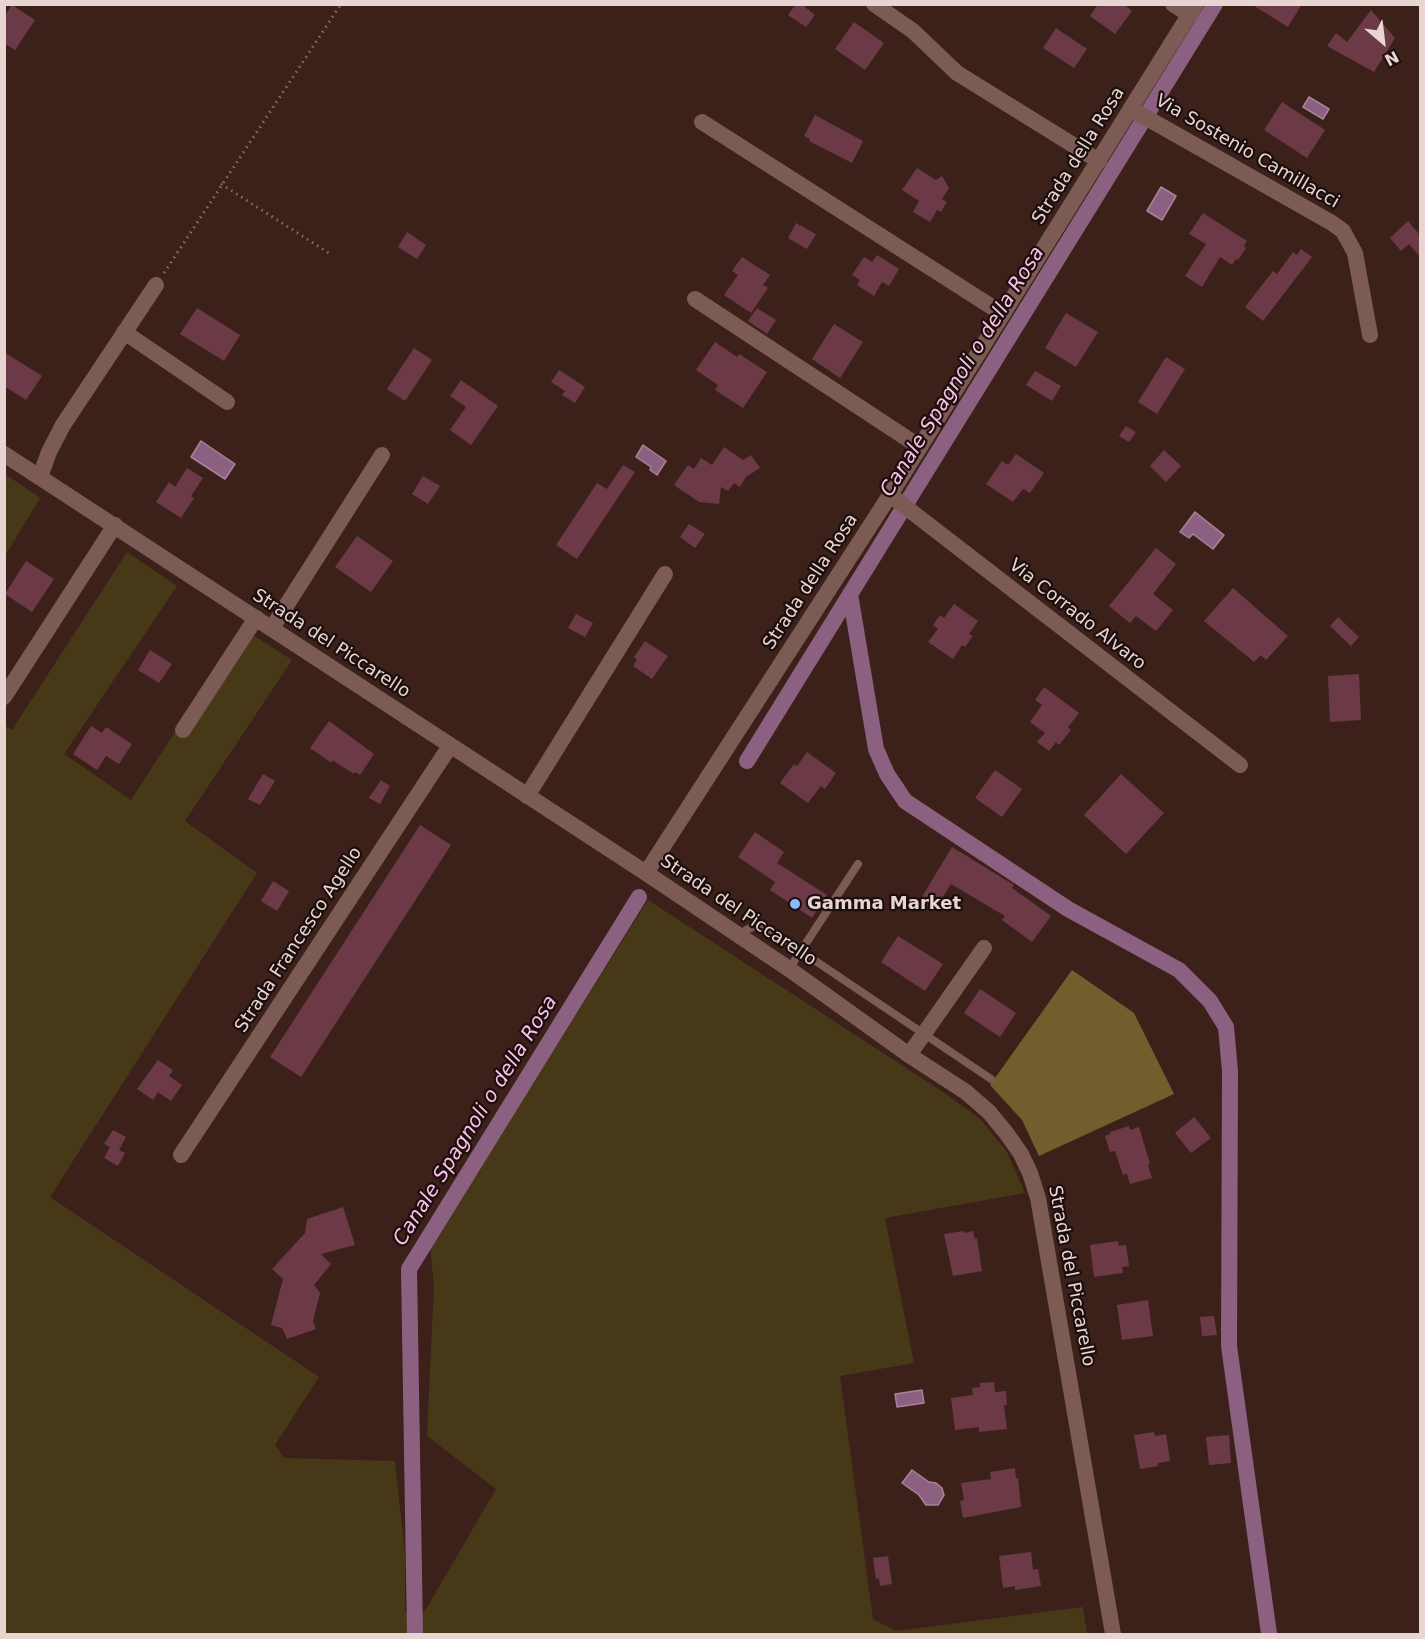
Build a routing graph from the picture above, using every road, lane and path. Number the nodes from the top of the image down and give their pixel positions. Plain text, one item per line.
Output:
1 (341, 4) edge
2 (874, 4) edge
3 (1173, 4) edge
4 (1193, 10) edge
5 (1131, 109) junction
6 (702, 122) dead end
7 (1099, 161) junction
8 (221, 184) junction
9 (332, 255) dead end
10 (156, 285) joint
11 (696, 299) dead end
12 (1003, 314) junction
13 (124, 332) junction
14 (1370, 335) dead end
15 (227, 402) dead end
16 (920, 447) junction
17 (4, 454) edge
18 (382, 455) dead end
19 (40, 477) junction
20 (890, 495) junction
21 (115, 525) junction
22 (665, 574) dead end
23 (256, 618) junction
24 (272, 628) junction
25 (4, 697) edge
26 (183, 730) dead end
27 (450, 746) junction
28 (1240, 765) dead end
29 (527, 795) junction
30 (858, 864) dead end
31 (646, 873) junction
32 (741, 936) junction
33 (984, 948) dead end
34 (801, 951) junction
35 (789, 969) junction
36 (924, 1034) junction
37 (909, 1055) junction
38 (991, 1079) dead end
39 (181, 1155) dead end
40 (1113, 1635) edge

1 - 8 path
2 - 7 street
3 - 4 street
4 - 5 street, Strada della Rosa
5 - 7 street, Strada della Rosa
5 - 14 street, Via Sostenio Camillacci
6 - 12 street
7 - 12 street, Strada della Rosa
8 - 9 path
8 - 10 path
10 - 13 street
11 - 16 street
12 - 16 street, Strada della Rosa
13 - 15 street
13 - 19 street
16 - 20 street, Strada della Rosa
17 - 19 street, Strada del Piccarello
18 - 24 street
19 - 21 street, Strada del Piccarello
20 - 28 street, Via Corrado Alvaro
20 - 31 street, Strada della Rosa
21 - 23 street, Strada del Piccarello
21 - 25 street
22 - 29 street
23 - 24 street, Strada del Piccarello
23 - 26 street
24 - 27 street, Strada del Piccarello
27 - 29 street, Strada del Piccarello
27 - 39 street, Strada Francesco Agello
29 - 31 street, Strada del Piccarello
30 - 34 lane
31 - 32 street, Strada del Piccarello
32 - 34 lane
32 - 35 street, Strada del Piccarello
33 - 36 street
34 - 35 lane
34 - 36 lane
35 - 37 street, Strada del Piccarello
36 - 37 street
36 - 38 lane
37 - 40 street, Strada del Piccarello

